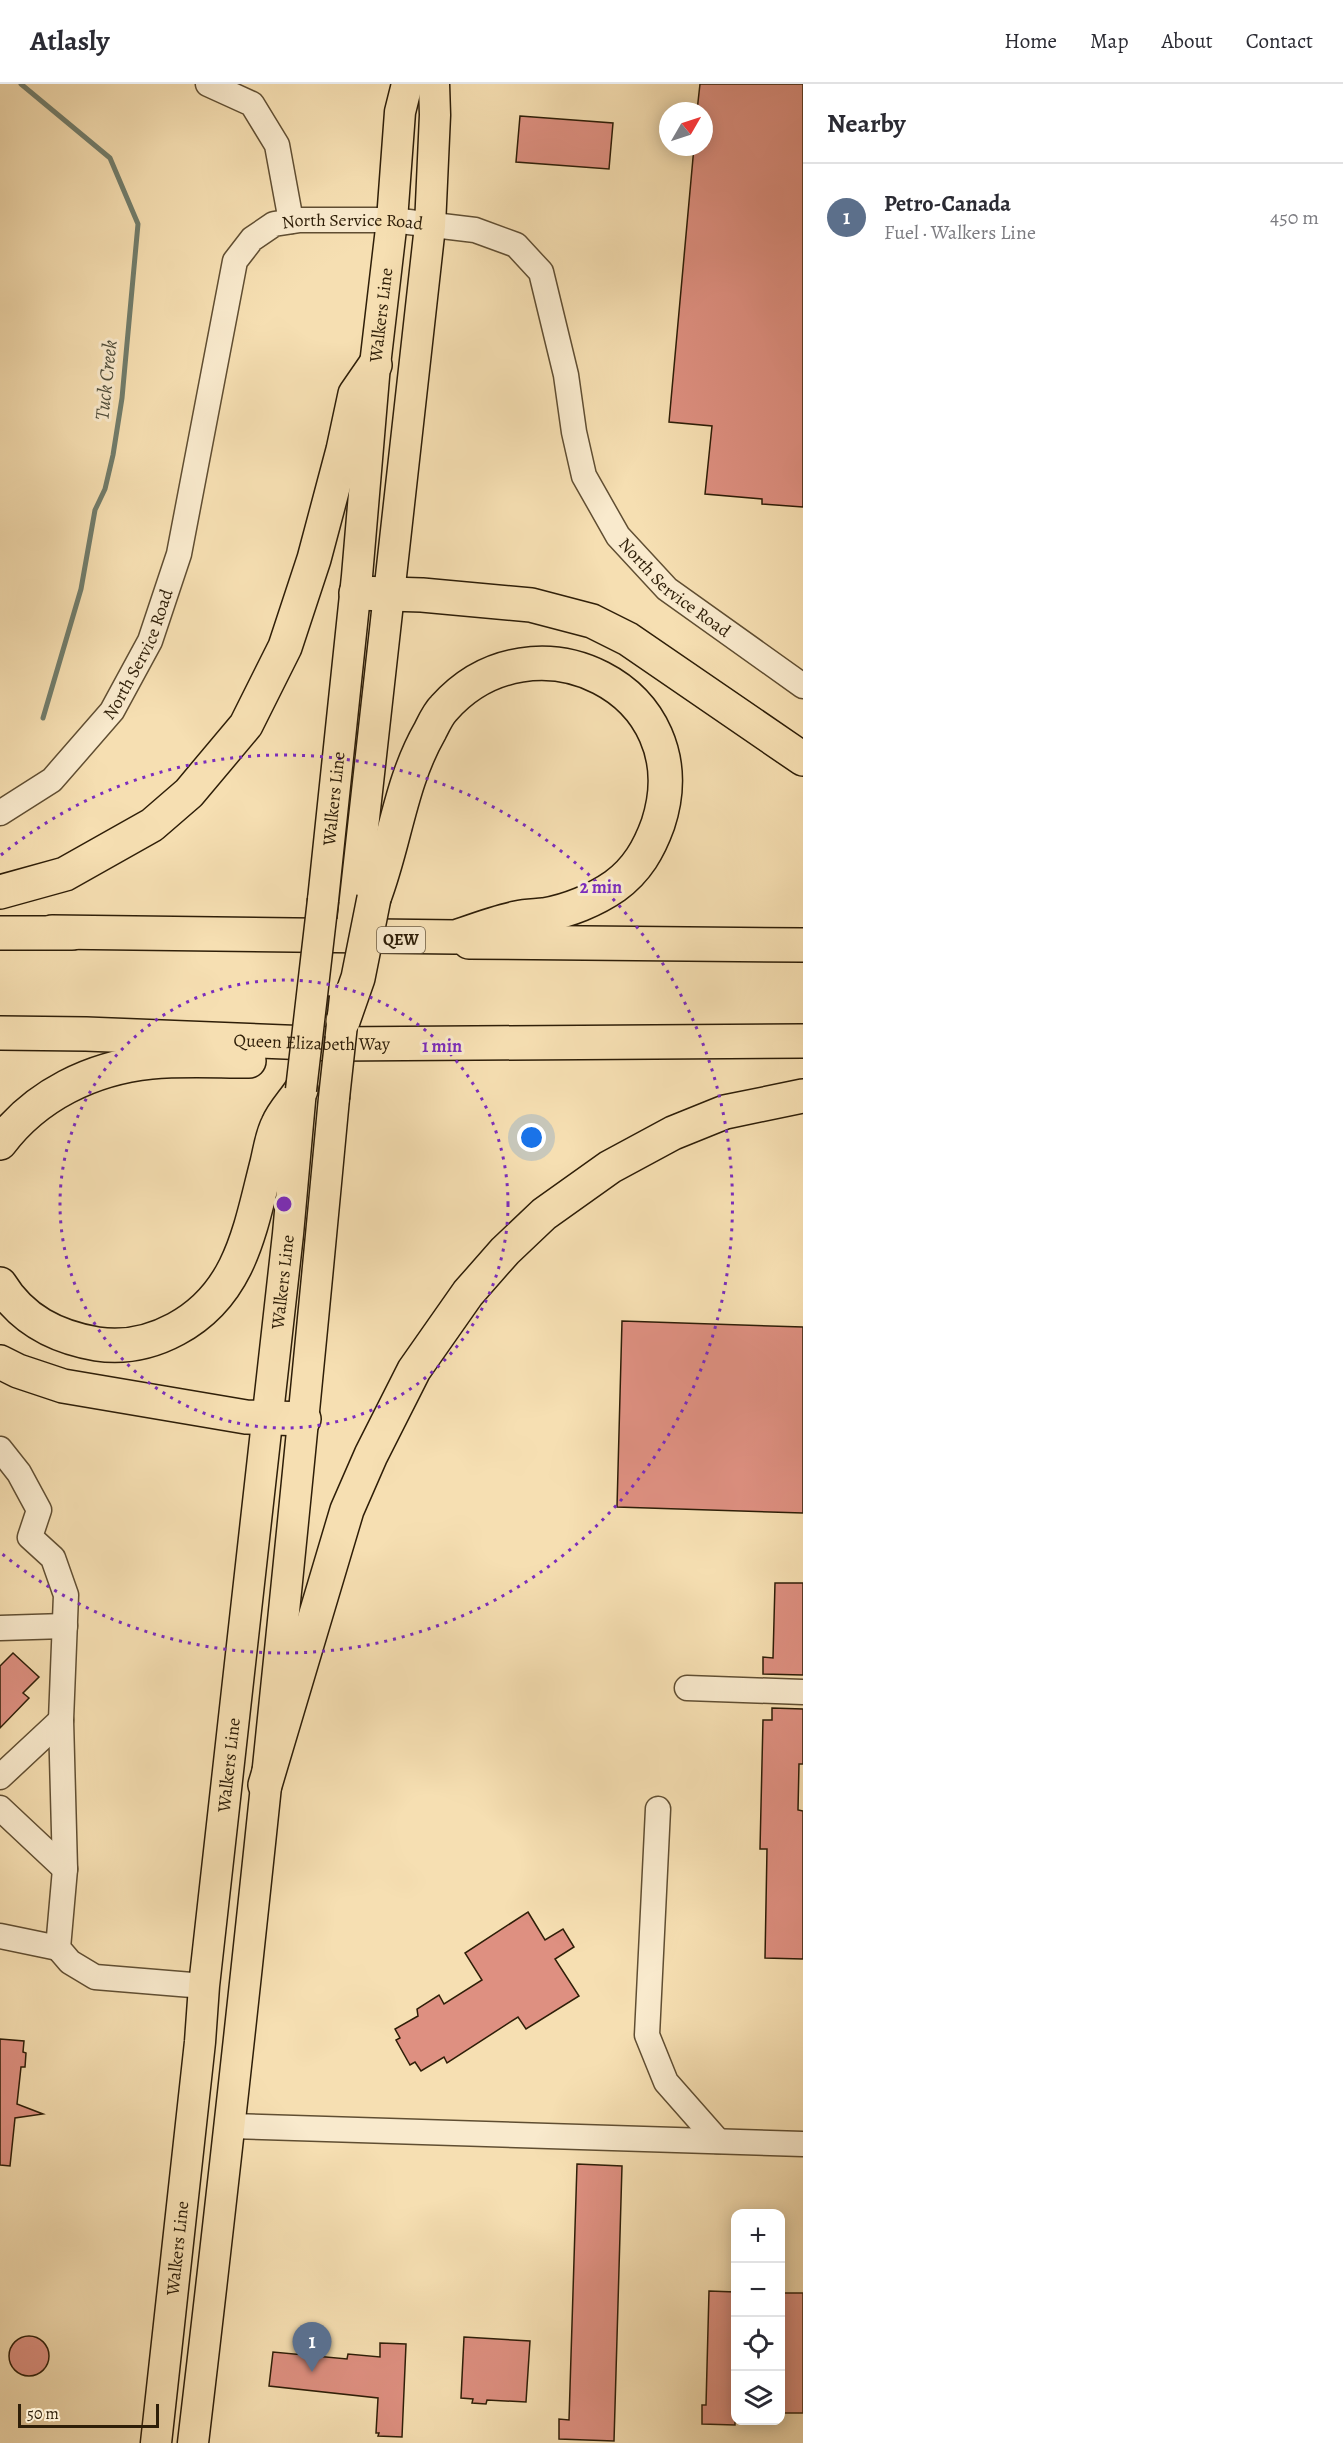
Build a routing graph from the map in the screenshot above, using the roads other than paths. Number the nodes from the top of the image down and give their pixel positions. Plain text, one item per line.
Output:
1 (208, 84) edge
2 (407, 84) edge
3 (434, 84) edge
4 (392, 220) junction
5 (291, 221) junction
6 (430, 226) junction
7 (375, 365) junction
8 (356, 592) junction
9 (390, 593) junction
10 (803, 686) edge
11 (803, 759) edge
12 (0, 813) edge
13 (0, 892) edge
14 (52, 932) junction
15 (0, 933) edge
16 (803, 945) edge
17 (338, 1032) junction
18 (0, 1033) edge
19 (803, 1041) edge
20 (301, 1090) junction
21 (803, 1096) edge
22 (0, 1143) edge
23 (0, 1284) edge
24 (0, 1362) edge
25 (267, 1417) junction
26 (304, 1419) junction
27 (0, 1449) edge
28 (65, 1626) junction
29 (0, 1628) edge
30 (687, 1688) dead end
31 (803, 1692) edge
32 (61, 1720) junction
33 (0, 1777) edge
34 (265, 1785) junction
35 (0, 1808) edge
36 (658, 1809) dead end
37 (65, 1869) junction
38 (0, 1936) edge
39 (58, 1948) junction
40 (204, 1986) junction
41 (231, 2127) junction
42 (718, 2141) junction
43 (803, 2144) edge
44 (156, 2443) edge
45 (193, 2443) edge

1 - 5 street
2 - 4 main road, Walkers Line
3 - 6 main road, Walkers Line
4 - 5 street, North Service Road
4 - 6 street, North Service Road
4 - 7 main road, Walkers Line
5 - 12 street, North Service Road
6 - 9 main road, Walkers Line
6 - 10 street, North Service Road
7 - 8 main road, Walkers Line
7 - 13 highway
8 - 9 highway
8 - 20 main road, Walkers Line, bridge
9 - 11 highway
9 - 17 main road, Walkers Line, bridge
14 - 15 highway, QEW
14 - 16 highway, QEW
14 - 17 highway, bridge
17 - 18 highway, Queen Elizabeth Way
17 - 19 highway, Queen Elizabeth Way
17 - 22 highway
17 - 26 main road, Walkers Line, bridge
20 - 23 highway
20 - 25 main road, Walkers Line
21 - 34 highway
24 - 25 highway
25 - 26 highway
25 - 40 main road, Walkers Line
26 - 34 main road, Walkers Line
27 - 28 street
28 - 29 street
28 - 32 street
30 - 31 street
32 - 33 street
32 - 37 street
34 - 41 main road, Walkers Line
35 - 37 street
36 - 42 street
37 - 39 street
38 - 39 street
39 - 40 street
40 - 44 main road, Walkers Line
41 - 42 street
41 - 45 main road, Walkers Line
42 - 43 street

